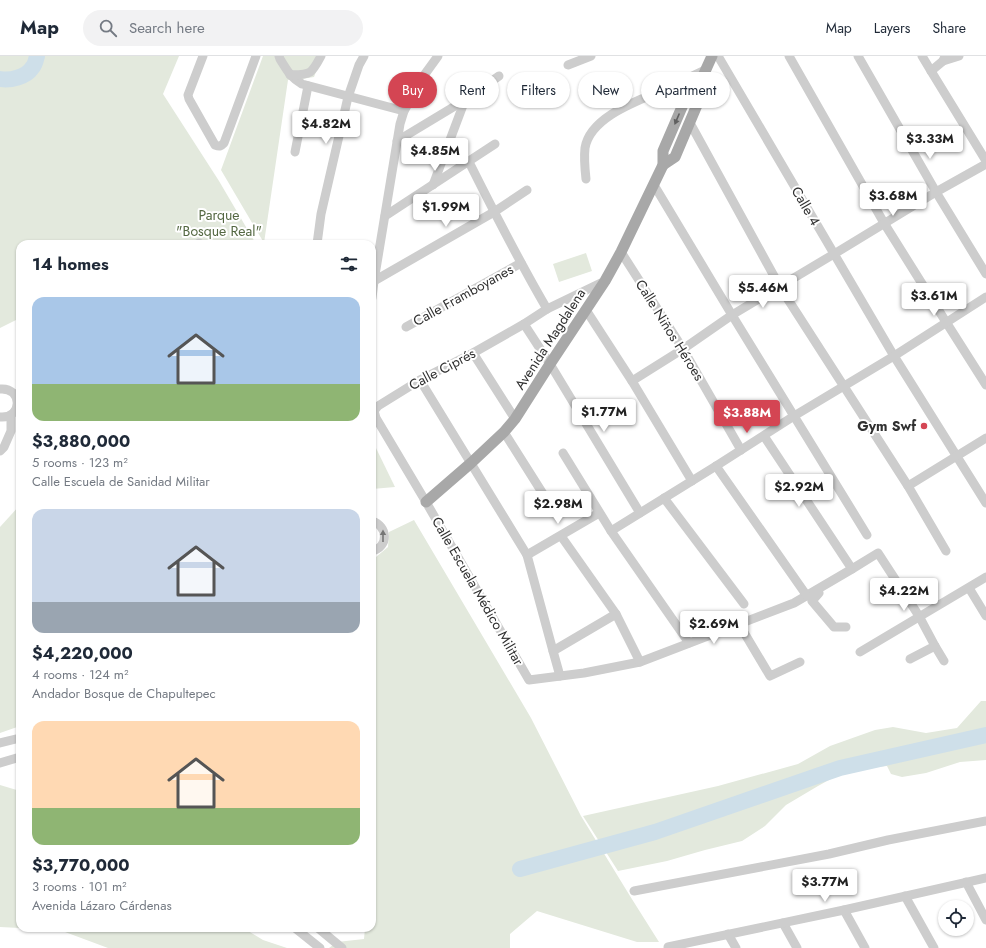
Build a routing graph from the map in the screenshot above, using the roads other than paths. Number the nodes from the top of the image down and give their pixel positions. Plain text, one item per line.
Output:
1 (203, 56) edge
2 (256, 56) edge
3 (279, 56) edge
4 (321, 56) edge
5 (364, 56) edge
6 (438, 56) edge
7 (591, 56) edge
8 (712, 56) edge
9 (718, 56) edge
10 (789, 56) edge
11 (858, 56) edge
12 (922, 56) edge
13 (959, 56) edge
14 (944, 58) edge
15 (568, 65) dead end
16 (707, 69) junction
17 (931, 71) junction
18 (706, 72) edge
19 (290, 75) junction
20 (308, 86) junction
21 (348, 97) junction
22 (451, 108) edge
23 (461, 108) edge
24 (682, 108) edge
25 (696, 108) edge
26 (404, 111) junction
27 (690, 123) junction
28 (398, 141) junction
29 (495, 144) dead end
30 (295, 152) dead end
31 (469, 162) junction
32 (986, 163) edge
33 (663, 165) junction
34 (586, 179) dead end
35 (433, 185) junction
36 (654, 185) junction
37 (527, 190) dead end
38 (936, 192) junction
39 (494, 212) junction
40 (385, 216) junction
41 (884, 223) junction
42 (318, 240) edge
43 (622, 252) junction
44 (834, 254) junction
45 (520, 263) junction
46 (376, 269) edge
47 (986, 274) edge
48 (376, 280) edge
49 (605, 281) junction
50 (780, 287) junction
51 (986, 297) edge
52 (547, 309) junction
53 (586, 310) junction
54 (732, 315) junction
55 (946, 322) junction
56 (524, 324) junction
57 (406, 327) dead end
58 (683, 349) junction
59 (472, 353) junction
60 (894, 356) junction
61 (550, 364) junction
62 (420, 380) junction
63 (632, 381) junction
64 (986, 385) edge
65 (844, 386) junction
66 (0, 388) edge
67 (16, 396) edge
68 (376, 408) edge
69 (16, 410) edge
70 (11, 415) junction
71 (794, 416) junction
72 (0, 417) edge
73 (376, 418) edge
74 (516, 419) junction
75 (504, 432) junction
76 (764, 436) junction
77 (986, 438) edge
78 (741, 450) junction
79 (0, 451) edge
80 (563, 453) dead end
81 (957, 456) junction
82 (471, 463) junction
83 (716, 466) junction
84 (692, 480) junction
85 (908, 486) junction
86 (545, 497) dead end
87 (664, 498) junction
88 (426, 502) junction
89 (986, 503) edge
90 (640, 512) junction
91 (599, 513) junction
92 (376, 523) edge
93 (611, 531) junction
94 (867, 535) dead end
95 (561, 536) junction
96 (376, 549) edge
97 (946, 551) dead end
98 (527, 555) junction
99 (852, 570) junction
100 (986, 577) edge
101 (969, 588) junction
102 (817, 590) junction
103 (807, 596) junction
104 (744, 604) dead end
105 (616, 614) junction
106 (920, 616) junction
107 (986, 616) edge
108 (739, 624) junction
109 (846, 627) dead end
110 (691, 646) junction
111 (935, 646) junction
112 (553, 651) junction
113 (860, 652) dead end
114 (910, 659) dead end
115 (944, 661) dead end
116 (640, 662) junction
117 (800, 662) dead end
118 (560, 676) junction
119 (16, 739) edge
120 (0, 743) edge
121 (16, 758) edge
122 (0, 763) edge
123 (986, 821) edge
124 (986, 878) edge
125 (966, 882) junction
126 (634, 891) dead end
127 (905, 896) junction
128 (844, 910) junction
129 (986, 920) edge
130 (783, 923) junction
131 (300, 932) edge
132 (323, 932) edge
133 (728, 934) junction
134 (669, 947) edge
135 (320, 948) edge
136 (342, 948) edge
137 (736, 948) edge
138 (797, 948) edge
139 (865, 948) edge
140 (934, 948) edge

1 - 2 street
3 - 19 street
4 - 19 street
5 - 21 street
6 - 26 street
7 - 15 street
8 - 16 main road, Avenida Magdalena
9 - 44 street, Calle 4
10 - 41 street
11 - 38 street
12 - 17 street
13 - 14 street
14 - 17 street
16 - 18 main road, Avenida Magdalena
16 - 34 street
17 - 32 street
19 - 20 street
20 - 21 street
20 - 30 street
21 - 26 street
21 - 42 street
22 - 28 street
23 - 35 street
24 -> 33 main road, Avenida Magdalena
25 - 27 main road, Avenida Magdalena
26 - 28 street
27 - 33 main road, Avenida Magdalena
27 - 50 street
28 - 40 street
29 - 31 street
31 - 35 street
31 - 39 street
32 - 38 street
33 - 36 main road, Avenida Magdalena
35 - 40 street
36 - 43 main road, Avenida Magdalena
36 - 54 street
37 - 39 street
38 - 41 street
38 - 47 street
39 - 45 street
39 - 48 street
40 - 46 street
41 - 44 street
41 - 55 street
43 - 49 main road, Avenida Magdalena
43 - 58 street, Calle Niños Héroes
44 - 50 street
44 - 60 street, Calle 4
45 - 52 street
45 - 57 street, Calle Framboyanes
49 - 52 street, Calle Ciprés
49 - 53 main road, Avenida Magdalena
50 - 54 street
50 - 65 street
51 - 55 street
52 - 56 street, Calle Ciprés
53 - 61 main road, Avenida Magdalena
53 - 63 street
54 - 58 street
54 - 71 street
55 - 60 street
55 - 64 street
56 - 59 street, Calle Ciprés
56 - 61 street
58 - 63 street
58 - 78 street, Calle Niños Héroes
59 - 62 street, Calle Ciprés
59 - 74 street
60 - 65 street
60 - 81 street, Calle 4
61 - 74 main road, Avenida Magdalena
61 - 90 street
62 - 68 street, Calle Ciprés
62 - 82 street
63 - 84 street
65 - 71 street
65 - 85 street
66 - 67 street
69 - 70 street
70 - 72 street
70 - 79 street
71 - 76 street
71 - 94 street
73 - 88 street, Calle Ciprés
74 - 75 main road, Avenida Magdalena
75 - 82 main road, Avenida Magdalena
75 - 86 street
76 - 78 street
76 - 99 street
77 - 81 street
78 - 83 street
80 - 91 street
81 - 85 street
81 - 89 street, Calle 4
82 - 88 main road, Avenida Magdalena
82 - 98 street
83 - 84 street
83 - 103 street
84 - 87 street
85 - 97 street
87 - 90 street
87 - 104 street
88 - 118 street, Calle Escuela Médico Militar
90 - 93 street
91 - 93 street
91 - 95 street
96 -> 92 street
93 - 110 street
95 - 98 street
95 - 105 street
98 - 112 street
99 - 102 street
99 - 106 street
100 - 101 street
101 - 106 street
101 - 107 street
102 - 103 street
102 - 109 street
103 - 108 street
105 - 112 street
105 - 116 street
106 - 111 street
106 - 113 street
108 - 110 street
108 - 117 street
110 - 116 street
111 - 114 street
111 - 115 street
112 - 118 street
116 - 118 street
119 - 120 street
121 - 122 street
123 - 126 street
124 - 125 street
125 - 127 street
125 - 129 street
127 - 128 street
127 - 140 street
128 - 130 street
128 - 139 street
130 - 133 street
130 - 138 street
131 - 135 street
132 - 136 street
133 - 134 street
133 - 137 street

